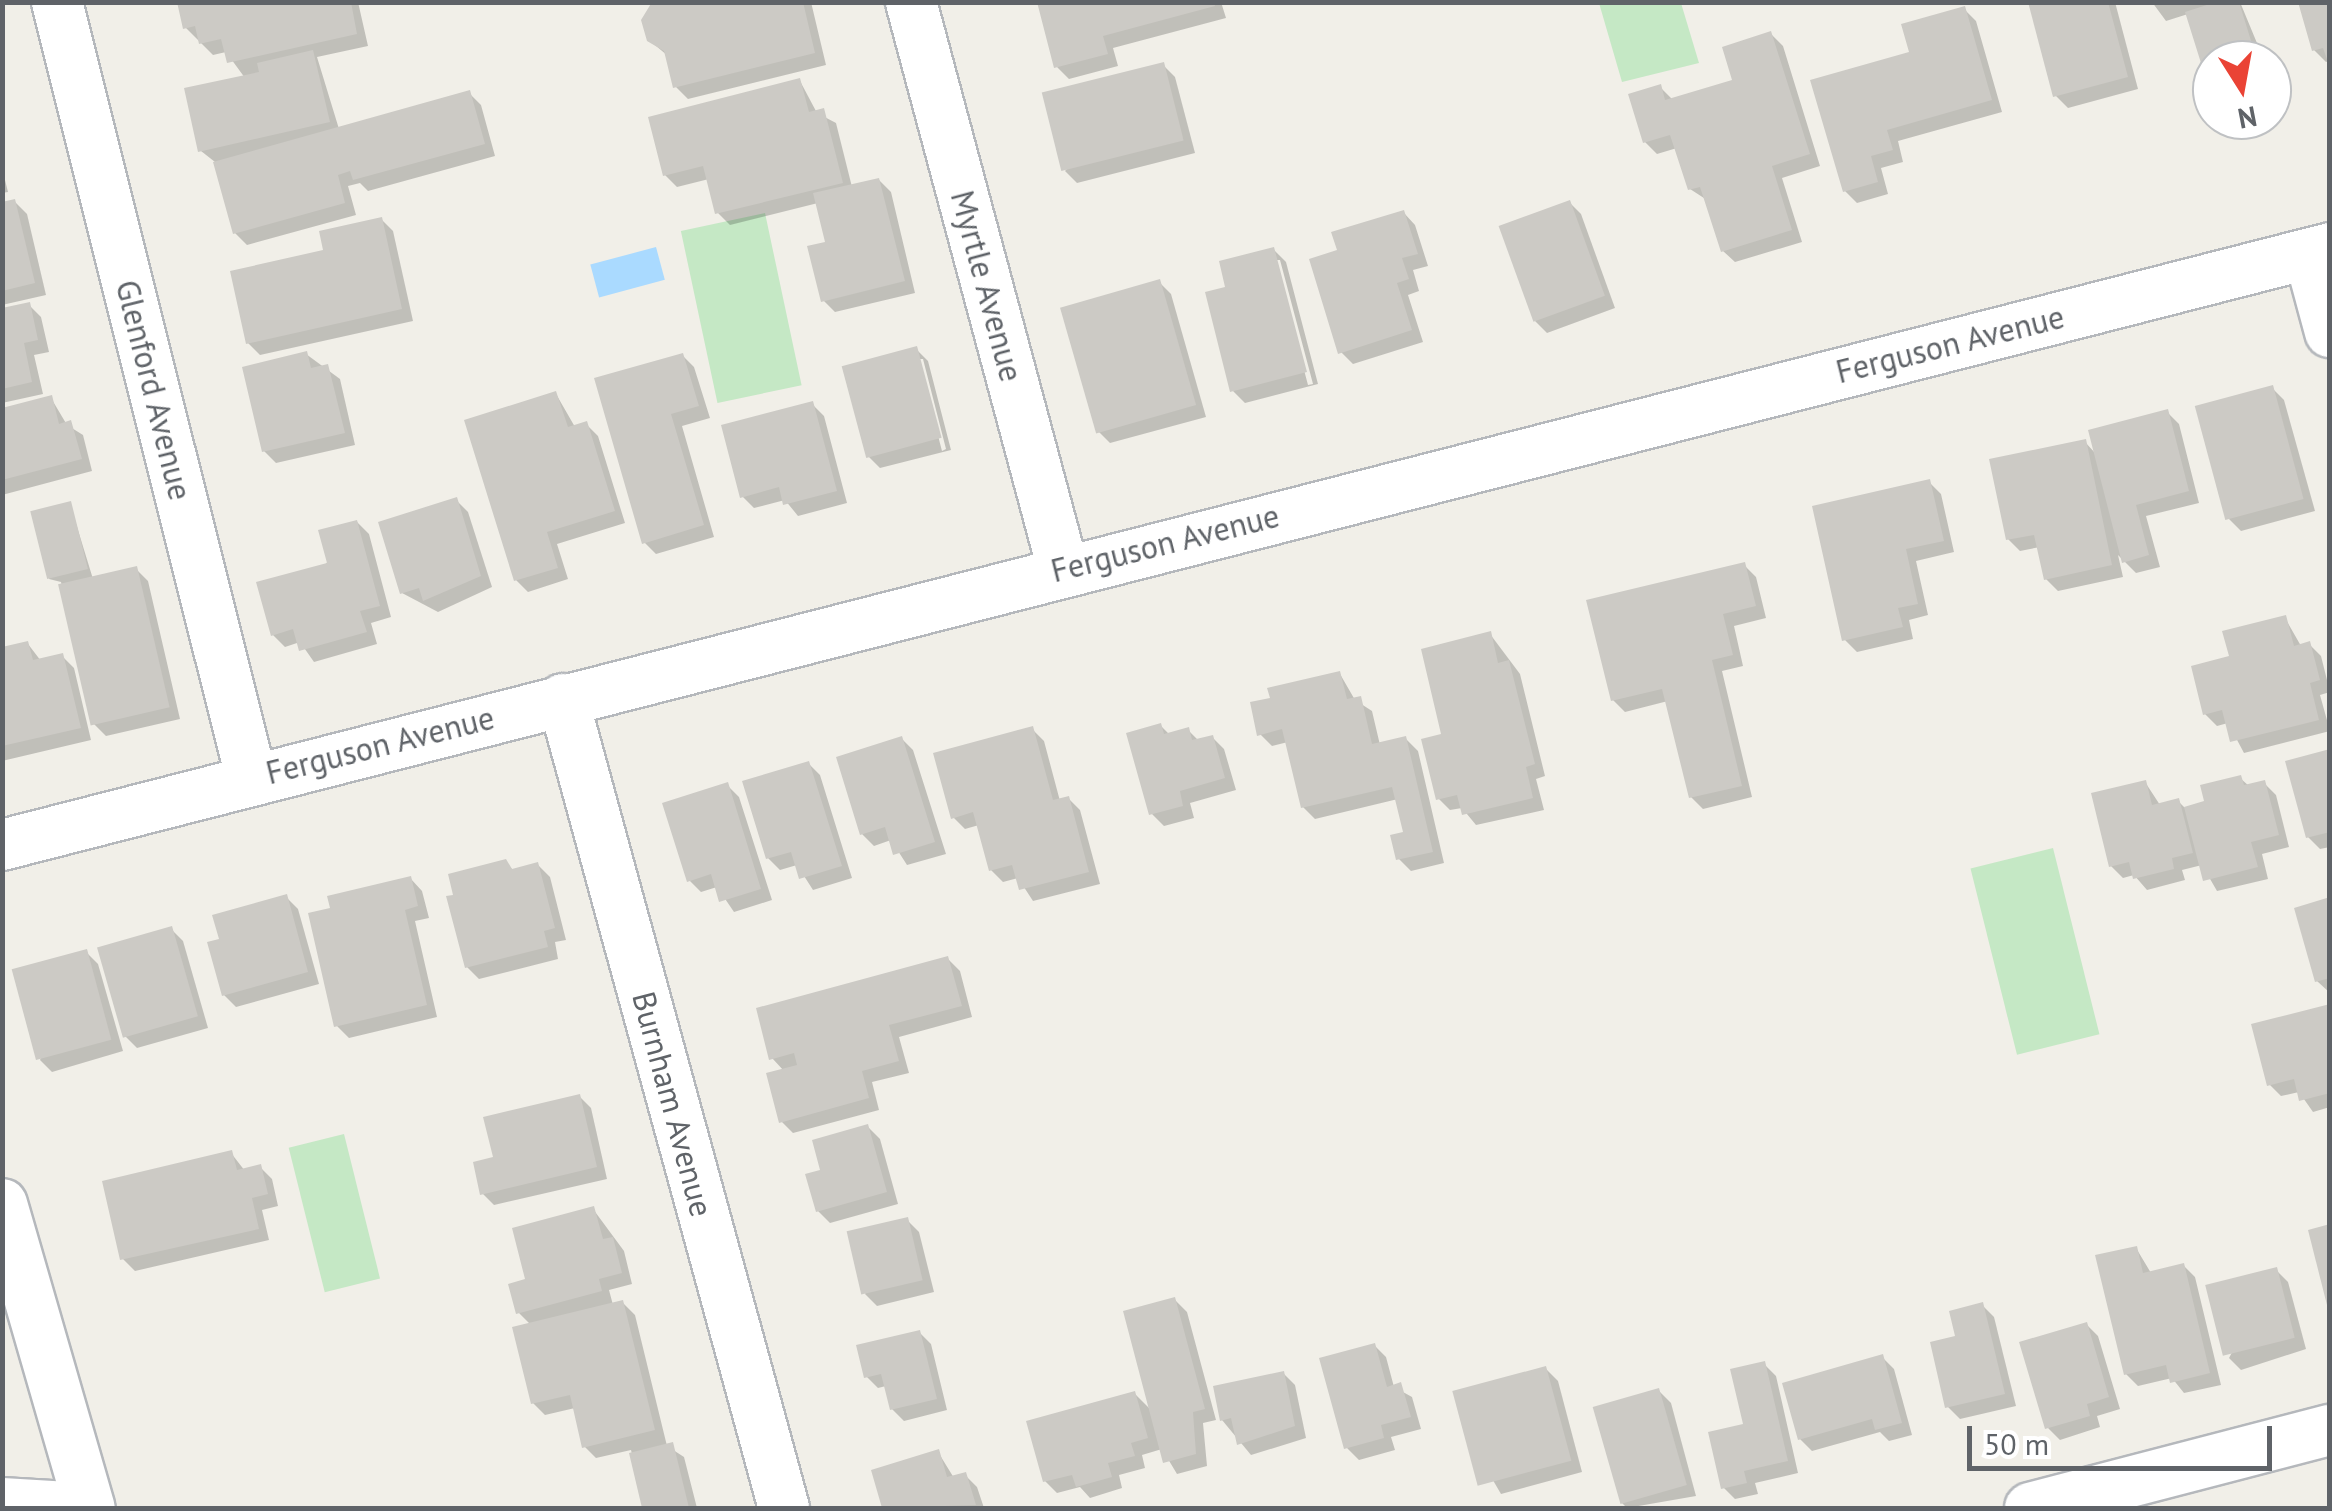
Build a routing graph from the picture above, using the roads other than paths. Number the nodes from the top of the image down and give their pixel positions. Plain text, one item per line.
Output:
1 (57, 2) edge
2 (911, 2) edge
3 (2319, 251) edge
4 (2330, 332) edge
5 (1064, 569) junction
6 (563, 698) junction
7 (251, 777) junction
8 (2, 846) edge
9 (2, 1204) edge
10 (2330, 1430) edge
11 (2, 1504) edge
12 (87, 1508) edge
13 (784, 1508) edge
14 (2030, 1508) edge

1 - 7 street, Glenford Avenue
2 - 5 street, Myrtle Avenue
3 - 4 street
3 - 5 street, Ferguson Avenue
5 - 6 street, Ferguson Avenue
6 - 7 street, Ferguson Avenue
6 - 13 street, Burnham Avenue
7 - 8 street, Ferguson Avenue
9 - 12 street
10 - 14 street
11 - 12 street

